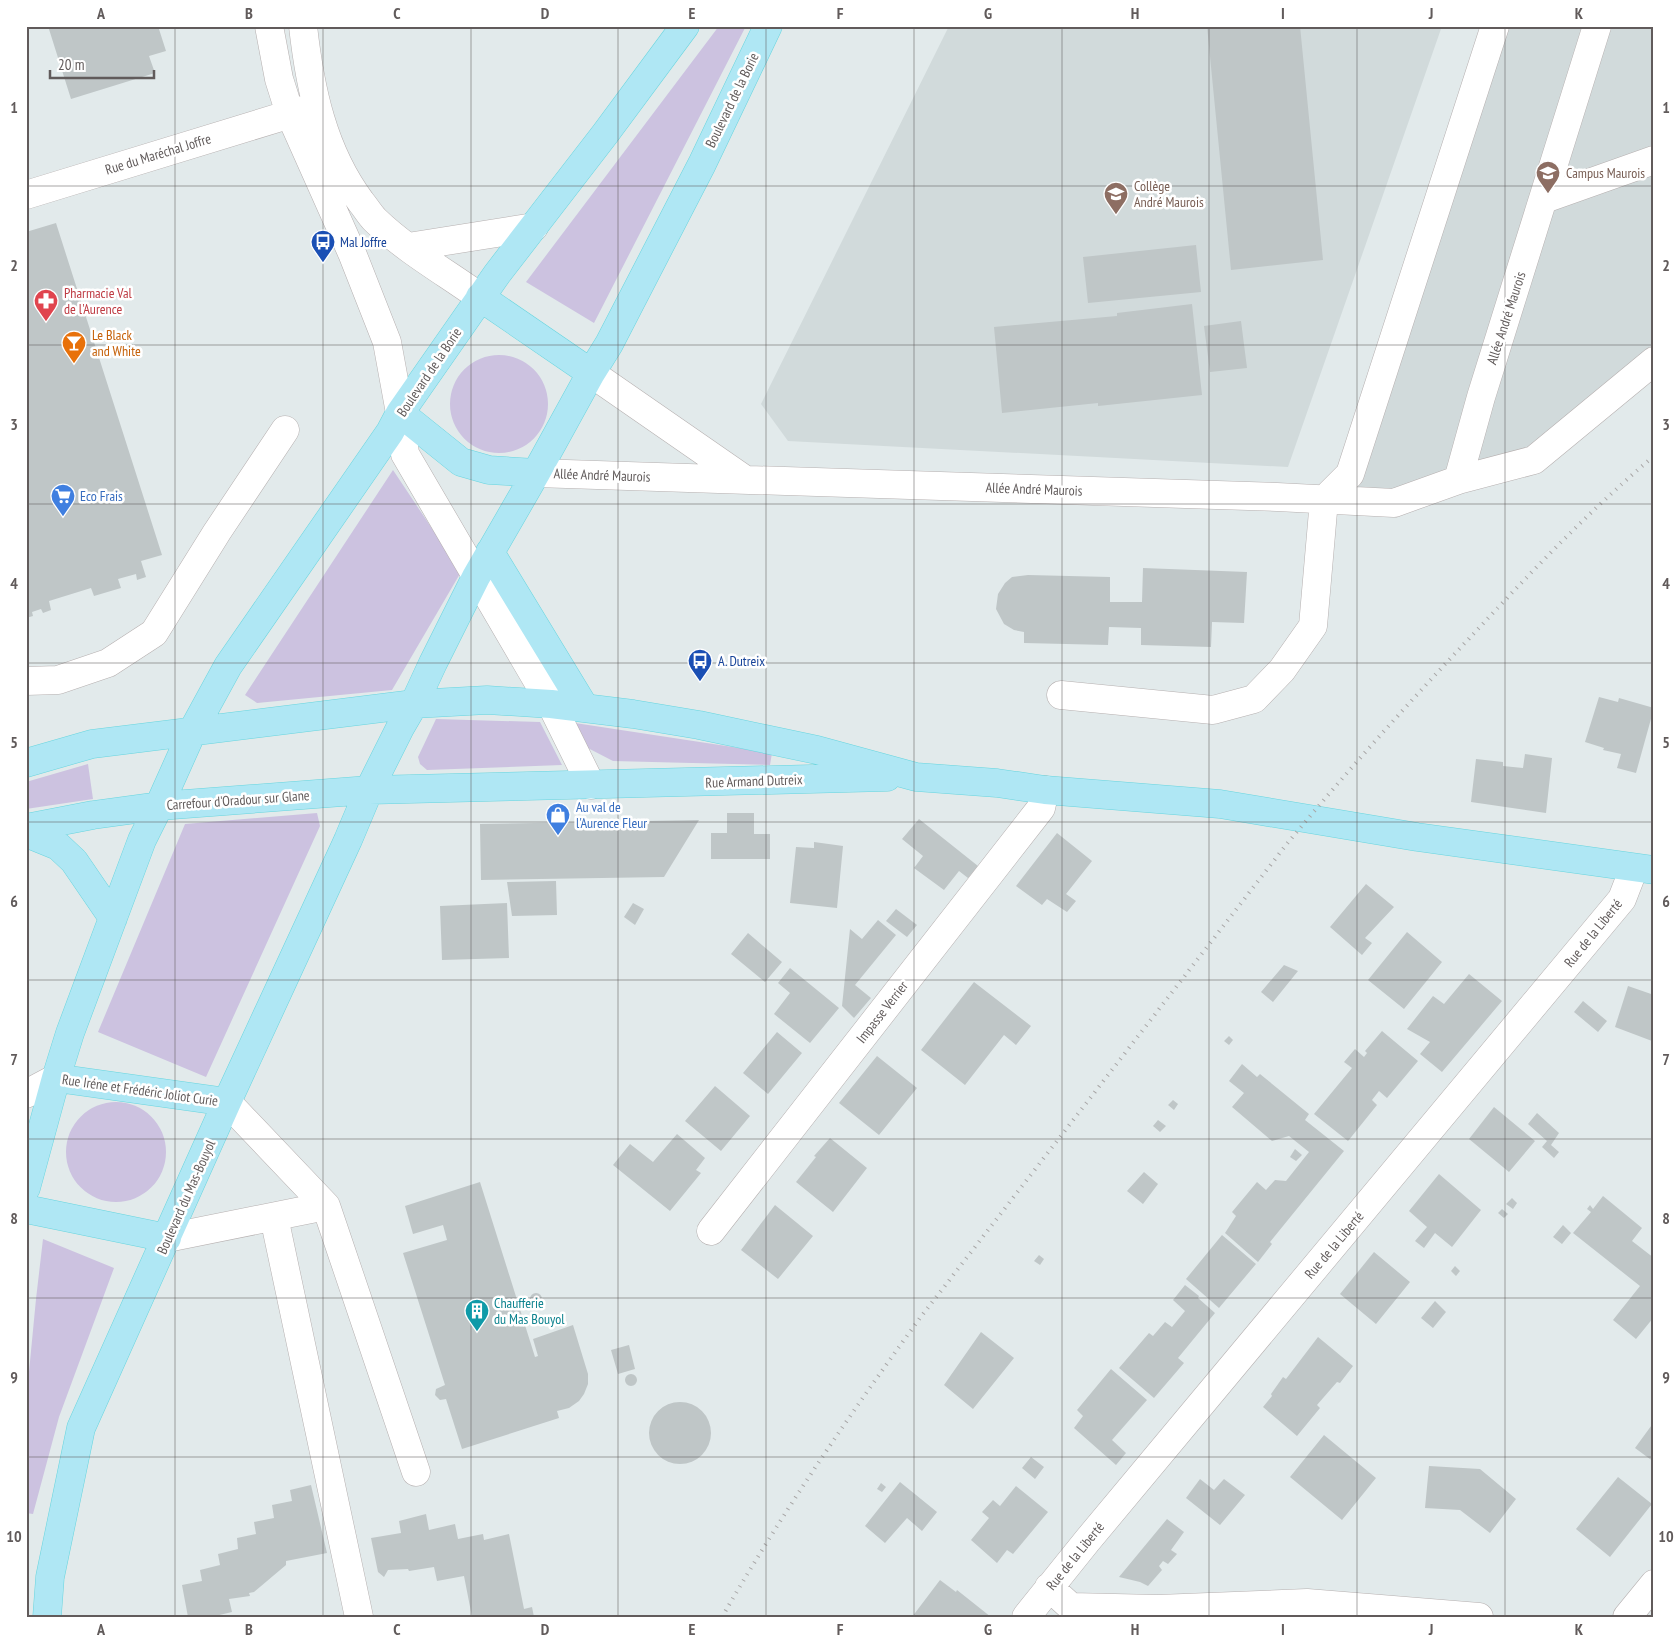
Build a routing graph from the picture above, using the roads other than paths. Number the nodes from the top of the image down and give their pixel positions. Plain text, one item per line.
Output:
1 (269, 26) edge
2 (303, 26) edge
3 (684, 26) edge
4 (768, 26) edge
5 (1495, 26) edge
6 (1597, 26) edge
7 (316, 105) junction
8 (290, 114) junction
9 (1654, 160) edge
10 (26, 195) edge
11 (1544, 199) junction
12 (534, 227) junction
13 (408, 247) junction
14 (480, 297) junction
15 (1654, 361) edge
16 (591, 373) junction
17 (400, 414) junction
18 (285, 430) dead end
19 (536, 473) junction
20 (744, 479) junction
21 (1458, 480) junction
22 (1324, 500) junction
23 (490, 552) junction
24 (476, 577) junction
25 (26, 681) edge
26 (1061, 695) dead end
27 (414, 704) junction
28 (551, 704) junction
29 (585, 708) junction
30 (193, 730) junction
31 (26, 763) edge
32 (916, 777) junction
33 (592, 785) junction
34 (369, 790) junction
35 (1045, 790) junction
36 (160, 806) junction
37 (26, 828) edge
38 (26, 833) edge
39 (1644, 869) edge
40 (113, 918) junction
41 (56, 1078) junction
42 (26, 1094) edge
43 (227, 1102) junction
44 (26, 1188) edge
45 (326, 1206) junction
46 (26, 1209) edge
47 (274, 1217) junction
48 (711, 1231) dead end
49 (167, 1238) junction
50 (416, 1472) dead end
51 (1654, 1584) edge
52 (1049, 1588) junction
53 (47, 1617) edge
54 (359, 1617) edge
55 (1026, 1617) edge
56 (1479, 1617) edge
57 (1627, 1617) edge

1 - 8 street
2 - 7 street
3 - 12 main road, Boulevard de la Borie
4 - 16 main road, Boulevard de la Borie
5 - 22 street
6 - 11 street, Allée André Maurois
7 - 8 street, Rue du Maréchal Joffre
7 - 13 street
8 - 10 street, Rue du Maréchal Joffre
8 - 17 street
9 - 11 street
11 - 21 street, Allée André Maurois
12 - 13 street
12 - 14 main road, Boulevard de la Borie
13 - 14 street
14 - 16 main road
14 - 17 main road, Boulevard de la Borie
15 - 21 street
16 - 19 main road, Boulevard de la Borie
16 - 20 street
17 - 19 main road, Allée André Maurois
17 - 24 street
17 - 30 main road, Boulevard de la Borie
18 - 25 street
19 - 20 street, Allée André Maurois
19 - 23 main road, Boulevard de la Borie
20 - 22 street, Allée André Maurois
21 - 22 street, Allée André Maurois
22 - 26 street
23 - 24 main road, Boulevard de la Borie
23 - 29 main road
24 - 27 main road, Boulevard de la Borie
24 - 28 street
27 - 28 main road
27 - 30 main road
27 - 34 main road, Boulevard de la Borie
28 - 29 main road
28 - 33 street
29 - 32 main road
30 - 31 main road
30 - 36 main road, Carrefour d'Oradour sur Glane
32 - 33 main road, Rue Armand Dutreix
32 - 35 main road
33 - 34 main road, Rue Armand Dutreix
34 - 36 main road, Carrefour d'Oradour sur Glane
34 - 43 main road, Boulevard du Mas-Bouyol
35 - 39 main road
35 - 48 street, Impasse Verrier
36 - 37 main road
36 - 40 main road
38 - 40 main road
39 - 52 street, Rue de la Liberté
40 - 41 main road
41 - 42 street, Rue Iréne et Frédéric Joliot Curie
41 - 43 main road, Rue Iréne et Frédéric Joliot Curie
41 - 44 main road
43 - 45 street
43 - 49 main road, Boulevard du Mas-Bouyol
45 - 47 street
45 - 50 street
46 - 49 main road
47 - 49 street
47 - 54 street
49 - 53 main road, Boulevard du Mas-Bouyol
51 - 57 street
52 - 55 street, Rue de la Liberté
52 - 56 street

